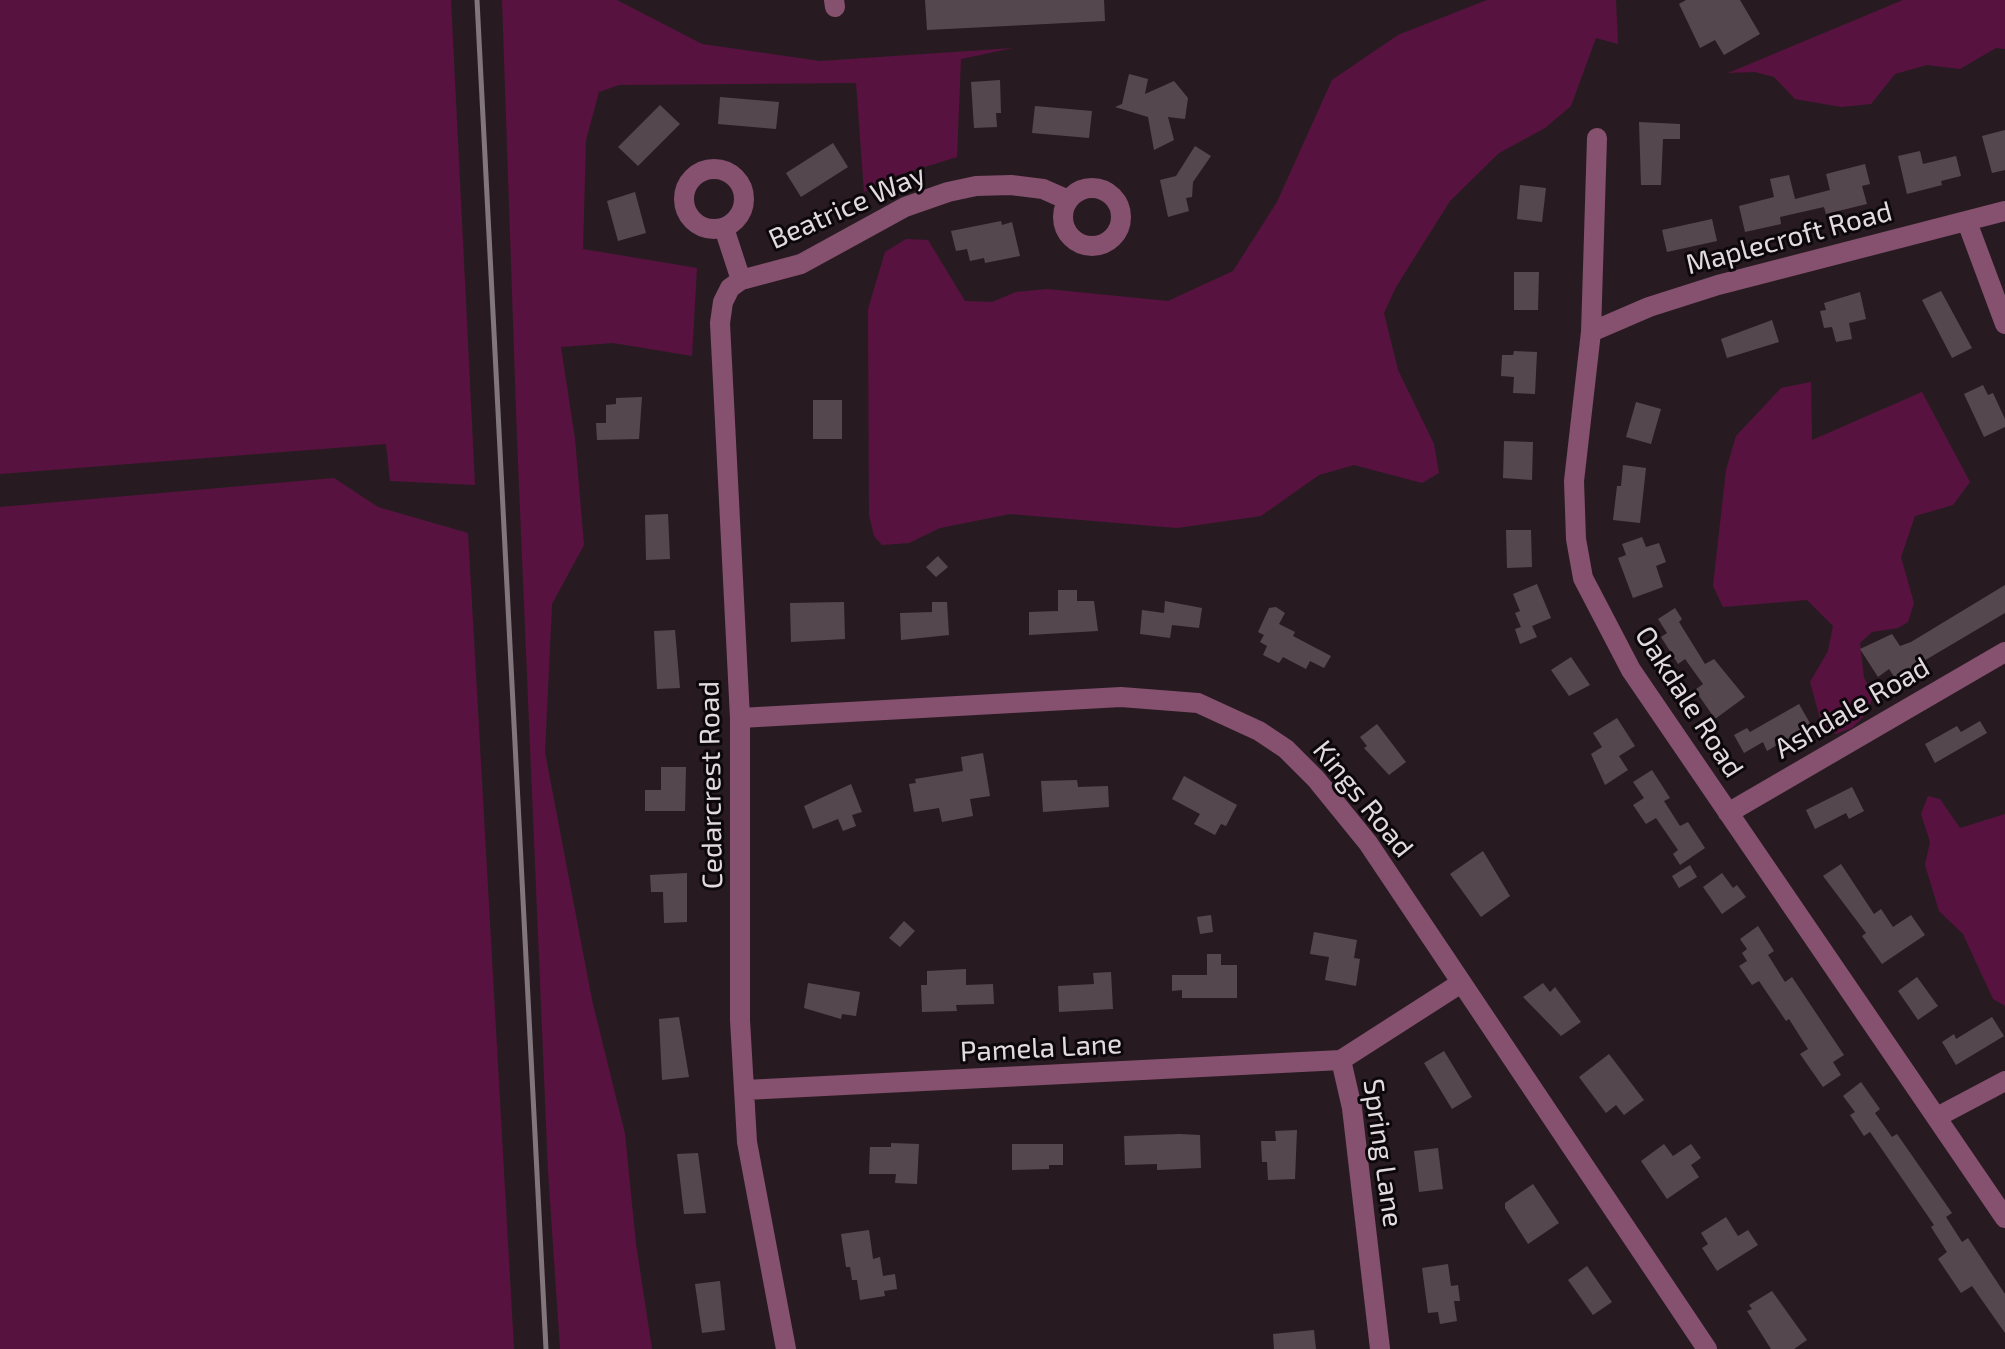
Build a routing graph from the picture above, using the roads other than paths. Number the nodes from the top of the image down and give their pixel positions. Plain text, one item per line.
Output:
1 (1597, 138) dead end
2 (1068, 200) dead end
3 (2005, 211) edge
4 (1967, 222) junction
5 (724, 228) dead end
6 (741, 280) junction
7 (2005, 324) edge
8 (1591, 332) junction
9 (2005, 652) edge
10 (740, 718) junction
11 (1728, 813) junction
12 (1461, 983) junction
13 (1341, 1060) junction
14 (2005, 1081) edge
15 (745, 1090) junction
16 (1937, 1117) junction
17 (2005, 1218) edge
18 (786, 1349) edge
19 (1380, 1349) edge
20 (1707, 1349) edge

1 - 8 street, Oakdale Road
2 - 6 street, Beatrice Way
3 - 4 street, Maplecroft Road
4 - 7 street
4 - 8 street, Maplecroft Road
5 - 6 street
6 - 10 street, Cedarcrest Road
8 - 11 street, Oakdale Road
9 - 11 street, Ashdale Road
10 - 12 street, Kings Road
10 - 15 street, Cedarcrest Road
11 - 16 street, Oakdale Road
12 - 13 street, Spring Lane
12 - 20 street, Kings Road
13 - 15 street, Pamela Lane
13 - 19 street, Spring Lane
14 - 16 street
15 - 18 street, Cedarcrest Road
16 - 17 street, Oakdale Road

